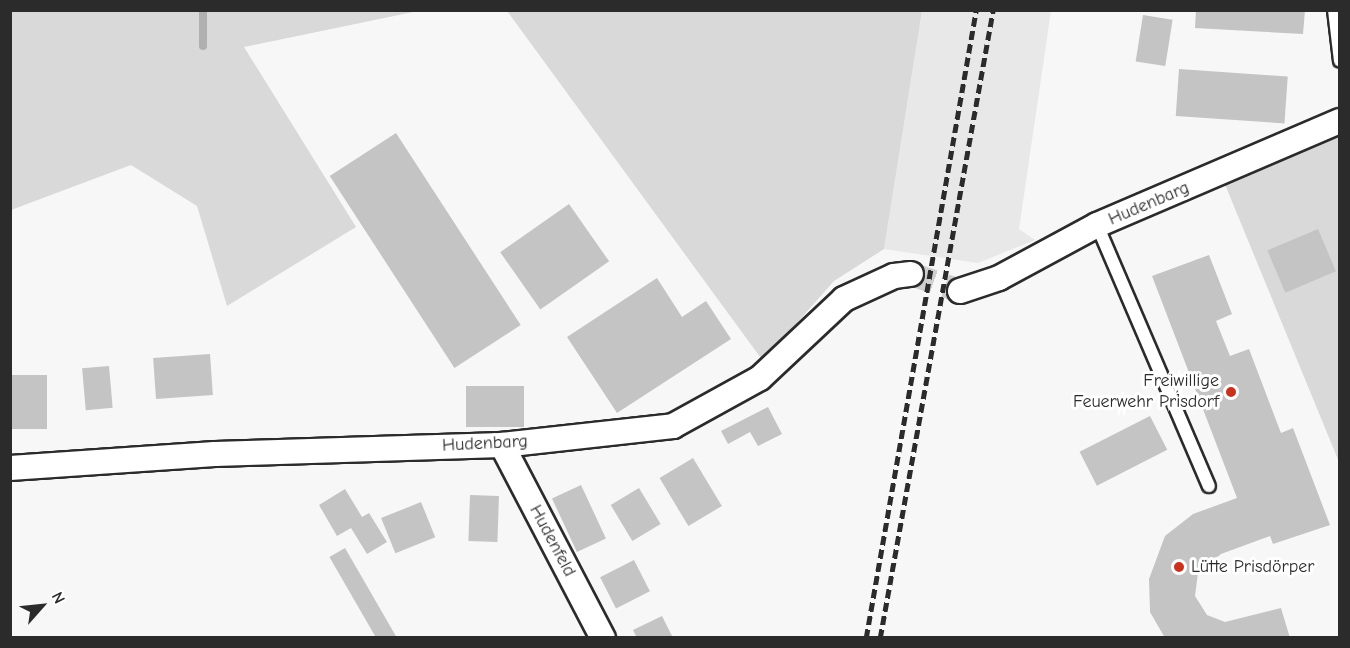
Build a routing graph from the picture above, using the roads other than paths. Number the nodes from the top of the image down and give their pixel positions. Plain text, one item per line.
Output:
1 (1334, 10) edge
2 (1340, 61) edge
3 (1340, 121) edge
4 (1097, 225) junction
5 (911, 274) tunnel mouth
6 (960, 291) tunnel mouth
7 (502, 445) junction
8 (10, 468) edge
9 (1209, 486) dead end
10 (603, 638) edge

1 - 2 lane
3 - 4 street, Hudenbarg
4 - 6 street, Hudenbarg
4 - 9 lane
5 - 7 street, Hudenbarg
7 - 8 street, Hudenbarg
7 - 10 street, Hudenfeld

